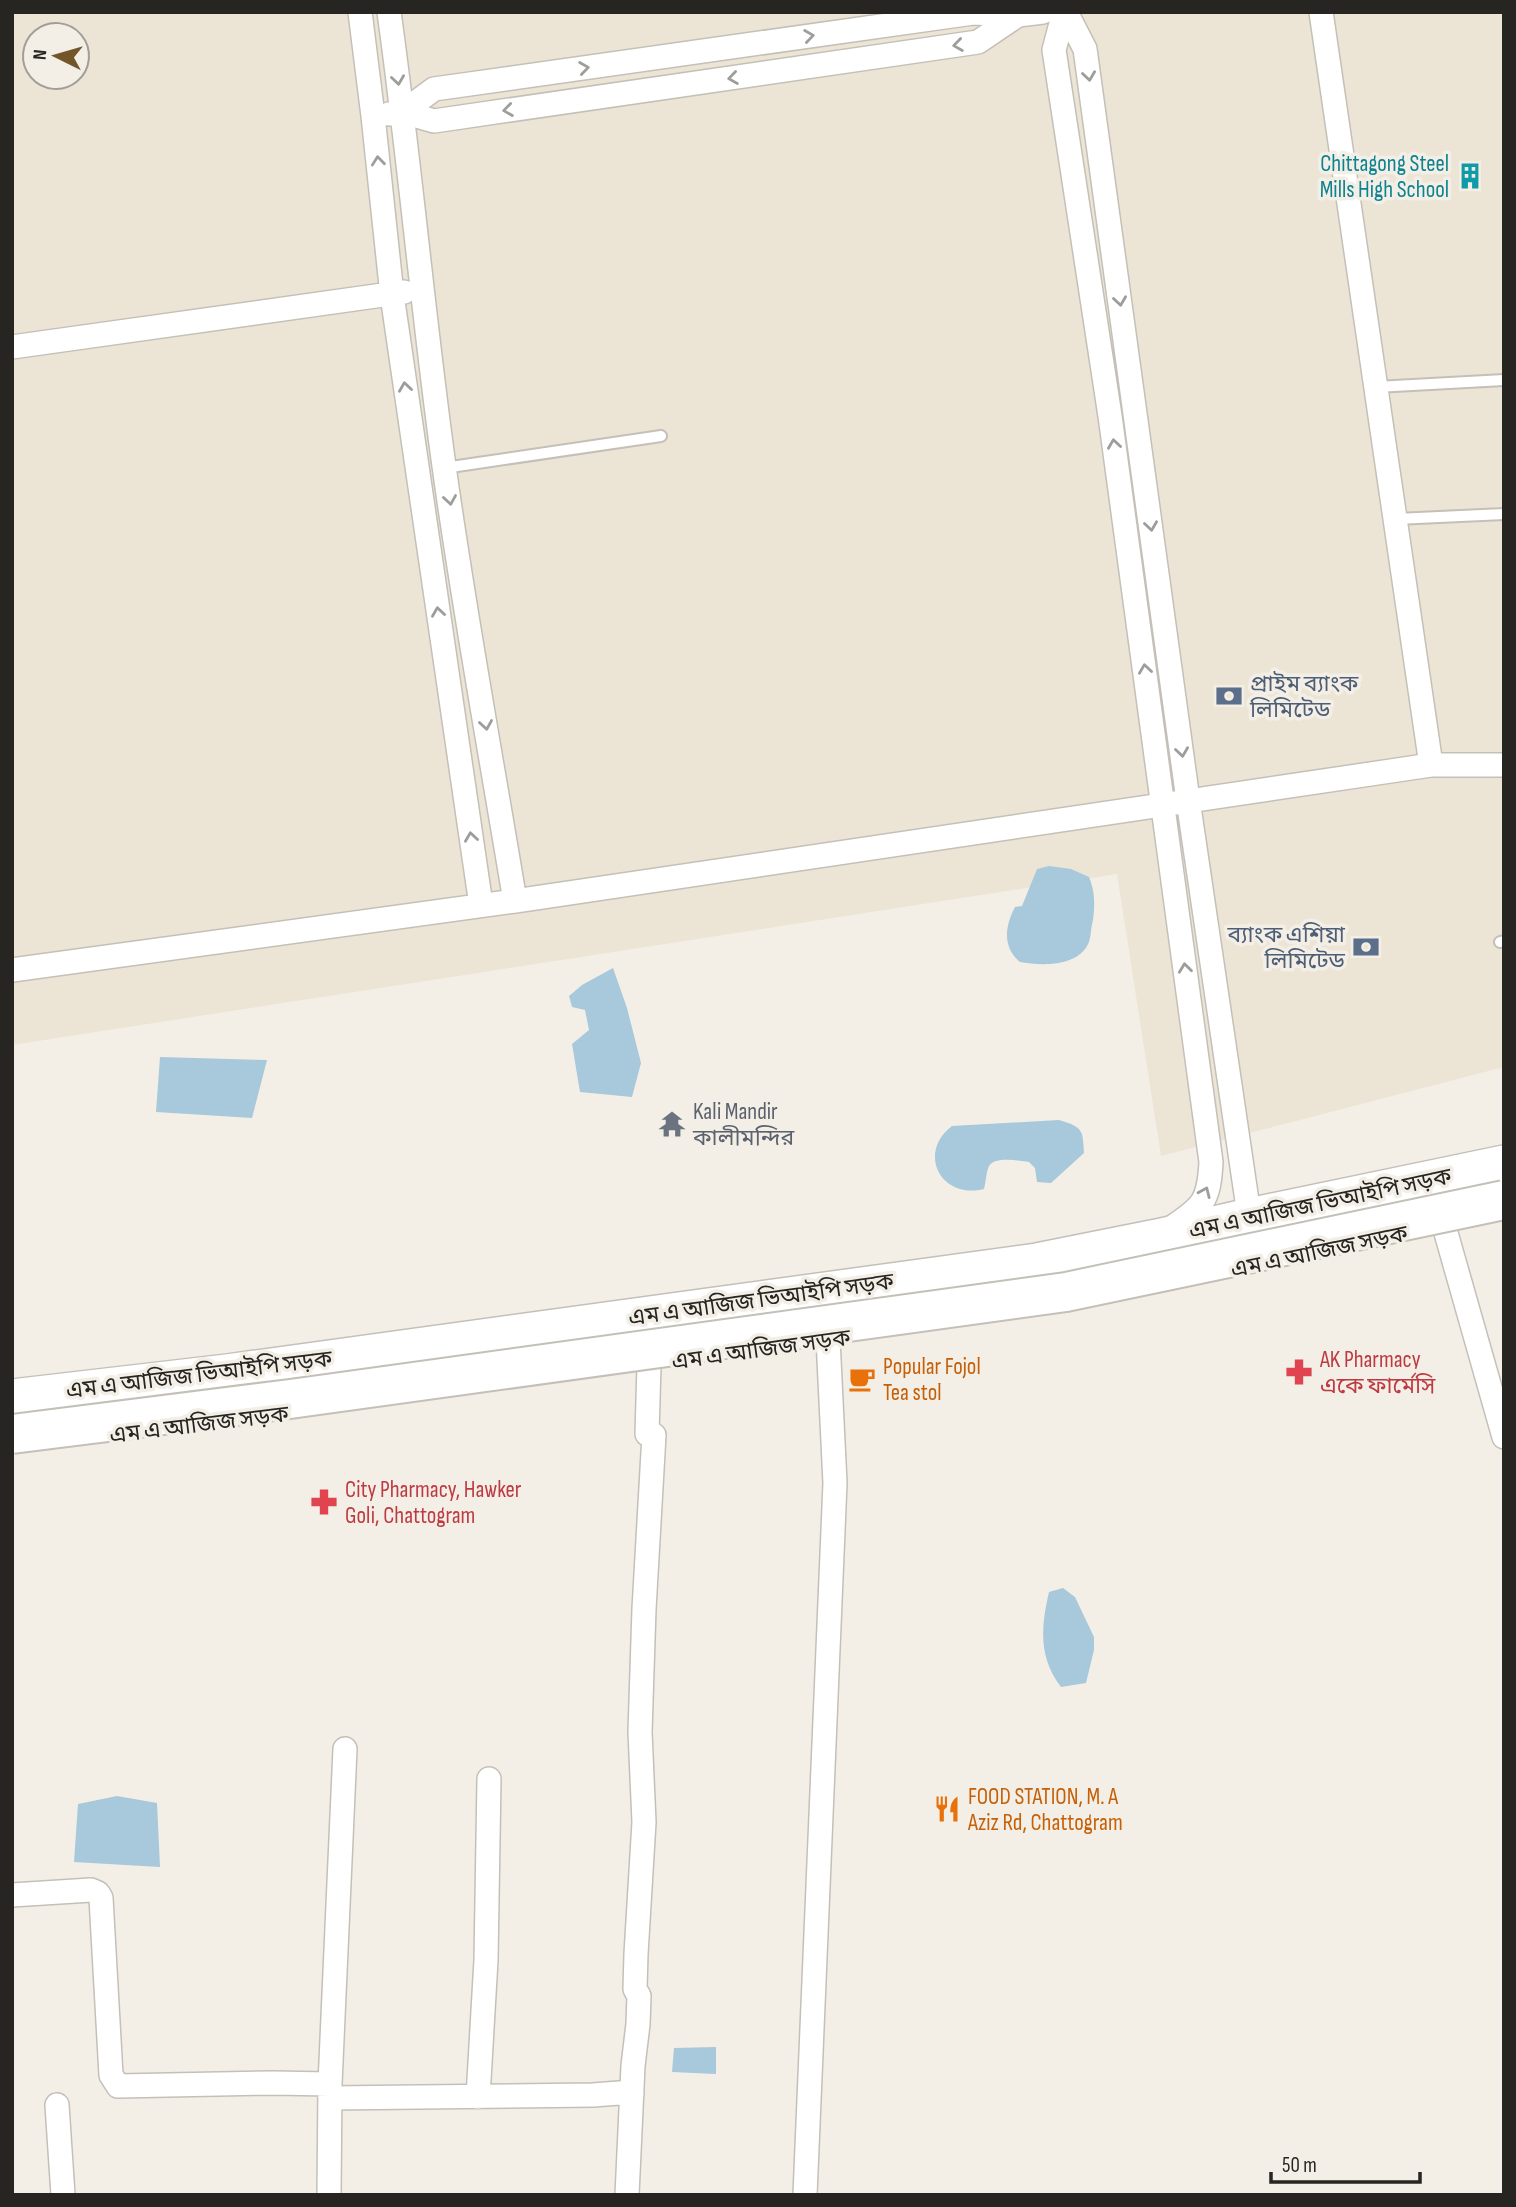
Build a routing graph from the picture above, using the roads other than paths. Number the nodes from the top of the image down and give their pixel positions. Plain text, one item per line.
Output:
1 (360, 12) edge
2 (389, 12) edge
3 (1043, 12) edge
4 (1065, 12) edge
5 (1321, 12) edge
6 (1018, 14) edge
7 (403, 113) junction
8 (373, 116) junction
9 (422, 288) junction
10 (392, 295) junction
11 (12, 347) edge
12 (1504, 380) edge
13 (1376, 387) junction
14 (660, 436) dead end
15 (444, 468) junction
16 (418, 472) junction
17 (1504, 514) edge
18 (1396, 519) junction
19 (1432, 765) junction
20 (1504, 765) edge
21 (1188, 800) junction
22 (1164, 805) junction
23 (515, 901) junction
24 (481, 905) junction
25 (12, 970) edge
26 (1504, 1163) edge
27 (1504, 1178) edge
28 (1504, 1200) edge
29 (1504, 1213) edge
30 (1249, 1216) junction
31 (1444, 1226) junction
32 (1157, 1237) junction
33 (1258, 1264) junction
34 (828, 1339) junction
35 (649, 1365) junction
36 (12, 1397) edge
37 (12, 1412) edge
38 (12, 1434) edge
39 (1504, 1437) edge
40 (12, 1448) edge
41 (345, 1749) dead end
42 (489, 1779) dead end
43 (12, 1895) edge
44 (330, 2091) junction
45 (632, 2094) junction
46 (478, 2097) junction
47 (57, 2105) dead end
48 (62, 2195) edge
49 (329, 2195) edge
50 (627, 2195) edge
51 (805, 2195) edge

1 - 8 street
2 -> 7 street
3 - 6 street
4 -> 21 street
22 -> 4 street
5 - 13 street
7 -> 6 street
6 -> 7 street
7 - 8 street
7 - 9 street
10 -> 8 street
9 - 10 street
9 - 15 street
10 - 11 street
16 -> 10 street
12 - 13 lane
13 - 18 street
14 - 15 lane
15 - 16 street
15 -> 23 street
24 -> 16 street
17 - 18 lane
18 - 19 street
19 - 20 street
19 - 21 street
21 - 22 street
21 - 30 street
22 - 23 street
32 -> 22 street
23 - 24 street
24 - 25 street
26 - 30 main road, এম এ আজিজ ভিআইপি সড়ক
27 - 37 highway
28 - 38 highway, bridge
29 - 31 main road, এম এ আজিজ সড়ক
30 - 32 main road, এম এ আজিজ ভিআইপি সড়ক
30 - 33 street
31 - 33 main road, এম এ আজিজ সড়ক
31 - 39 street
32 - 36 main road, এম এ আজিজ ভিআইপি সড়ক
33 - 34 main road, এম এ আজিজ সড়ক
34 - 35 main road, এম এ আজিজ সড়ক
34 - 51 street
35 - 40 main road, এম এ আজিজ সড়ক
35 - 45 street
41 - 44 street
42 - 46 street
43 - 44 street
44 - 46 street
44 - 49 street
45 - 46 street
45 - 50 street
47 - 48 street

